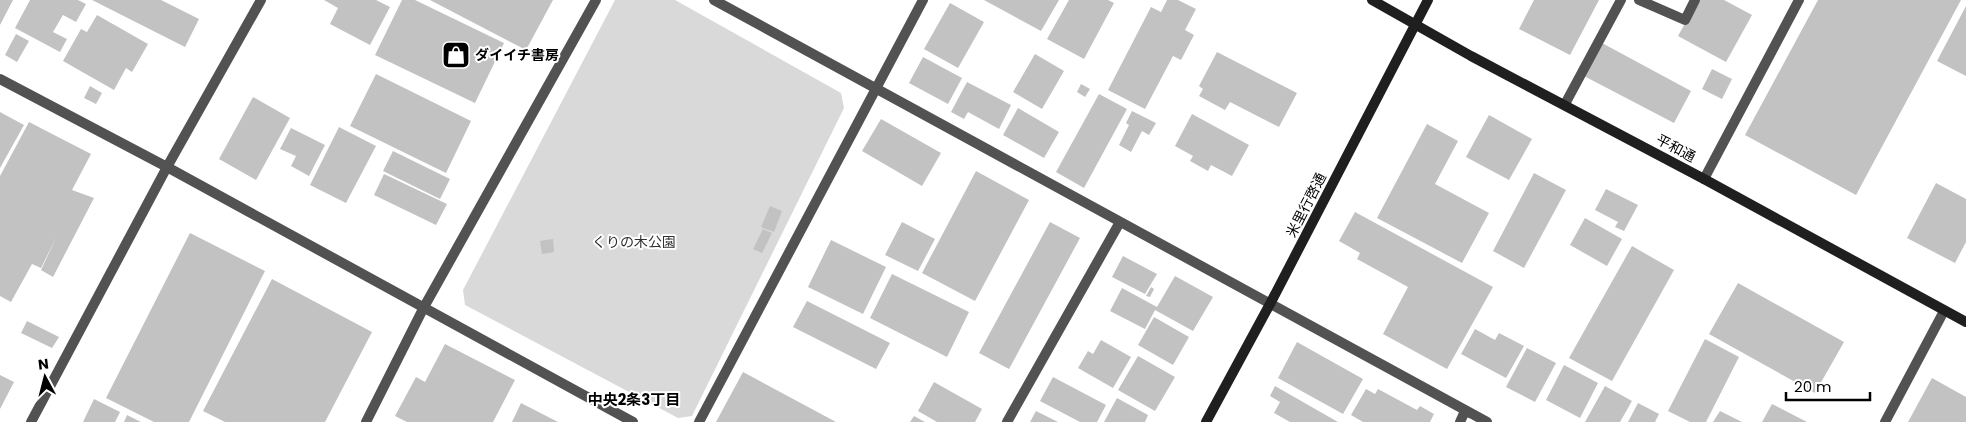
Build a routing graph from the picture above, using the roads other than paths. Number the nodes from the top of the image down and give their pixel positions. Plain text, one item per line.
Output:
1 (261, 0) edge
2 (596, 0) edge
3 (714, 0) edge
4 (923, 0) edge
5 (1372, 0) edge
6 (1428, 0) edge
7 (1621, 0) edge
8 (1639, 0) edge
9 (1696, 0) edge
10 (1799, 0) edge
11 (1415, 24) junction
12 (0, 79) edge
13 (878, 88) junction
14 (1565, 104) junction
15 (167, 167) junction
16 (1704, 179) junction
17 (1120, 222) junction
18 (1270, 304) junction
19 (424, 307) junction
20 (1944, 311) junction
21 (1966, 322) edge
22 (1475, 415) junction
23 (31, 422) edge
24 (366, 422) edge
25 (633, 422) edge
26 (699, 422) edge
27 (1007, 422) edge
28 (1206, 422) edge
29 (1460, 422) edge
30 (1487, 422) edge
31 (1885, 422) edge

1 - 15 street
2 - 19 street
3 - 13 street
4 - 13 street
5 - 11 street, 平和通
6 - 11 street, 米里行啓通
7 - 14 street
8 - 9 street
10 - 16 street
11 - 14 street, 平和通
11 - 18 street, 米里行啓通
12 - 15 street
13 - 17 street
13 - 26 street
14 - 16 street, 平和通
15 - 19 street
15 - 23 street
16 - 20 street, 平和通
17 - 18 street
17 - 27 street
18 - 22 street
18 - 28 street, 米里行啓通
19 - 24 street
19 - 25 street
20 - 21 street, 平和通
20 - 31 street
22 - 29 street
22 - 30 street

